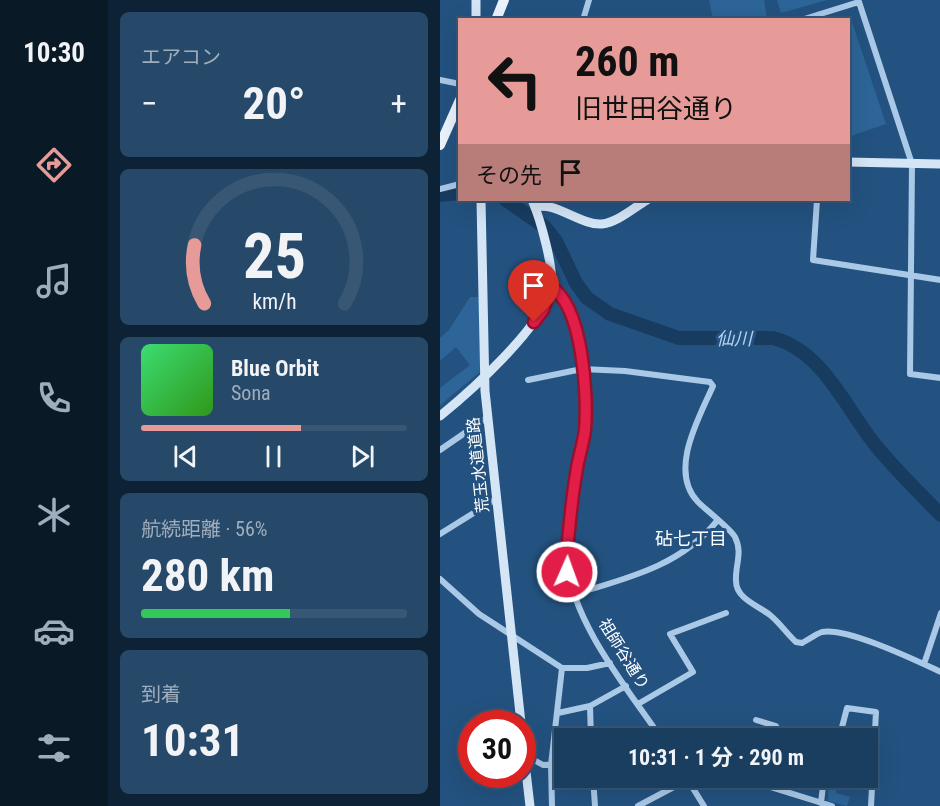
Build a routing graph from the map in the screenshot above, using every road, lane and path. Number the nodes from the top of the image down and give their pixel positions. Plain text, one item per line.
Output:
1 (476, 0) edge
2 (504, 0) edge
3 (589, 0) edge
4 (476, 18) edge
5 (497, 18) edge
6 (584, 18) edge
7 (807, 18) edge
8 (440, 80) edge
9 (458, 84) edge
10 (458, 104) edge
11 (441, 138) edge
12 (850, 162) edge
13 (912, 164) junction
14 (941, 164) edge
15 (458, 184) edge
16 (440, 189) edge
17 (481, 201) edge
18 (645, 201) edge
19 (817, 201) edge
20 (535, 207) edge
21 (911, 277) junction
22 (941, 280) edge
23 (551, 287) junction
24 (582, 369) junction
25 (484, 377) junction
26 (941, 378) edge
27 (528, 380) dead end
28 (440, 416) edge
29 (488, 417) junction
30 (440, 450) edge
31 (496, 499) junction
32 (717, 521) junction
33 (440, 534) edge
34 (440, 579) edge
35 (575, 594) junction
36 (726, 613) dead end
37 (941, 613) edge
38 (512, 637) junction
39 (610, 663) junction
40 (924, 664) junction
41 (562, 668) junction
42 (941, 672) edge
43 (626, 686) junction
44 (638, 704) junction
45 (590, 706) junction
46 (520, 710) edge
47 (558, 713) junction
48 (756, 720) dead end
49 (591, 728) edge
50 (654, 728) edge
51 (776, 728) edge
52 (842, 728) edge
53 (875, 728) edge
54 (536, 761) edge
55 (551, 765) junction
56 (554, 765) edge
57 (528, 788) edge
58 (594, 788) edge
59 (669, 788) edge
60 (692, 788) edge
61 (775, 788) edge
62 (823, 788) edge
63 (872, 788) edge
64 (782, 790) joint
65 (821, 803) junction
66 (530, 806) edge
67 (552, 806) edge
68 (595, 806) edge
69 (638, 806) edge
70 (704, 806) edge
71 (832, 806) edge
72 (871, 806) edge

1 - 4 main road
2 - 5 main road
3 - 6 street
7 - 13 street
8 - 9 street
10 - 11 main road
12 - 13 main road
13 - 14 main road
13 - 21 street
15 - 16 street
17 - 25 main road, 荒玉水道道路
18 - 20 main road
19 - 21 street
20 - 23 main road
21 - 22 street
21 - 26 street
23 - 24 street, 祖師谷通り
23 - 25 main road
24 - 27 street
24 - 32 street
24 - 35 street, 祖師谷通り
25 - 28 main road
25 - 29 main road, 荒玉水道道路
29 - 30 street
29 - 31 main road, 荒玉水道道路
31 - 33 street
31 - 38 main road, 荒玉水道道路
32 - 35 street
32 - 40 street
34 - 38 street
35 - 39 street, 祖師谷通り
36 - 44 street
37 - 40 street
38 - 41 street
38 - 46 main road, 荒玉水道道路
39 - 41 street
39 - 43 street, 祖師谷通り
40 - 42 street
41 - 47 street
43 - 44 street, 祖師谷通り
43 - 45 street
44 - 50 street, 祖師谷通り
45 - 47 street
45 - 49 street
47 - 55 street
48 - 51 street
52 - 53 street
54 - 55 street
55 - 56 street
55 - 67 street
57 - 66 main road
58 - 68 street
59 - 69 street
60 - 70 street
61 - 64 street
62 - 65 street
63 - 72 street
64 - 65 street
65 - 71 street

